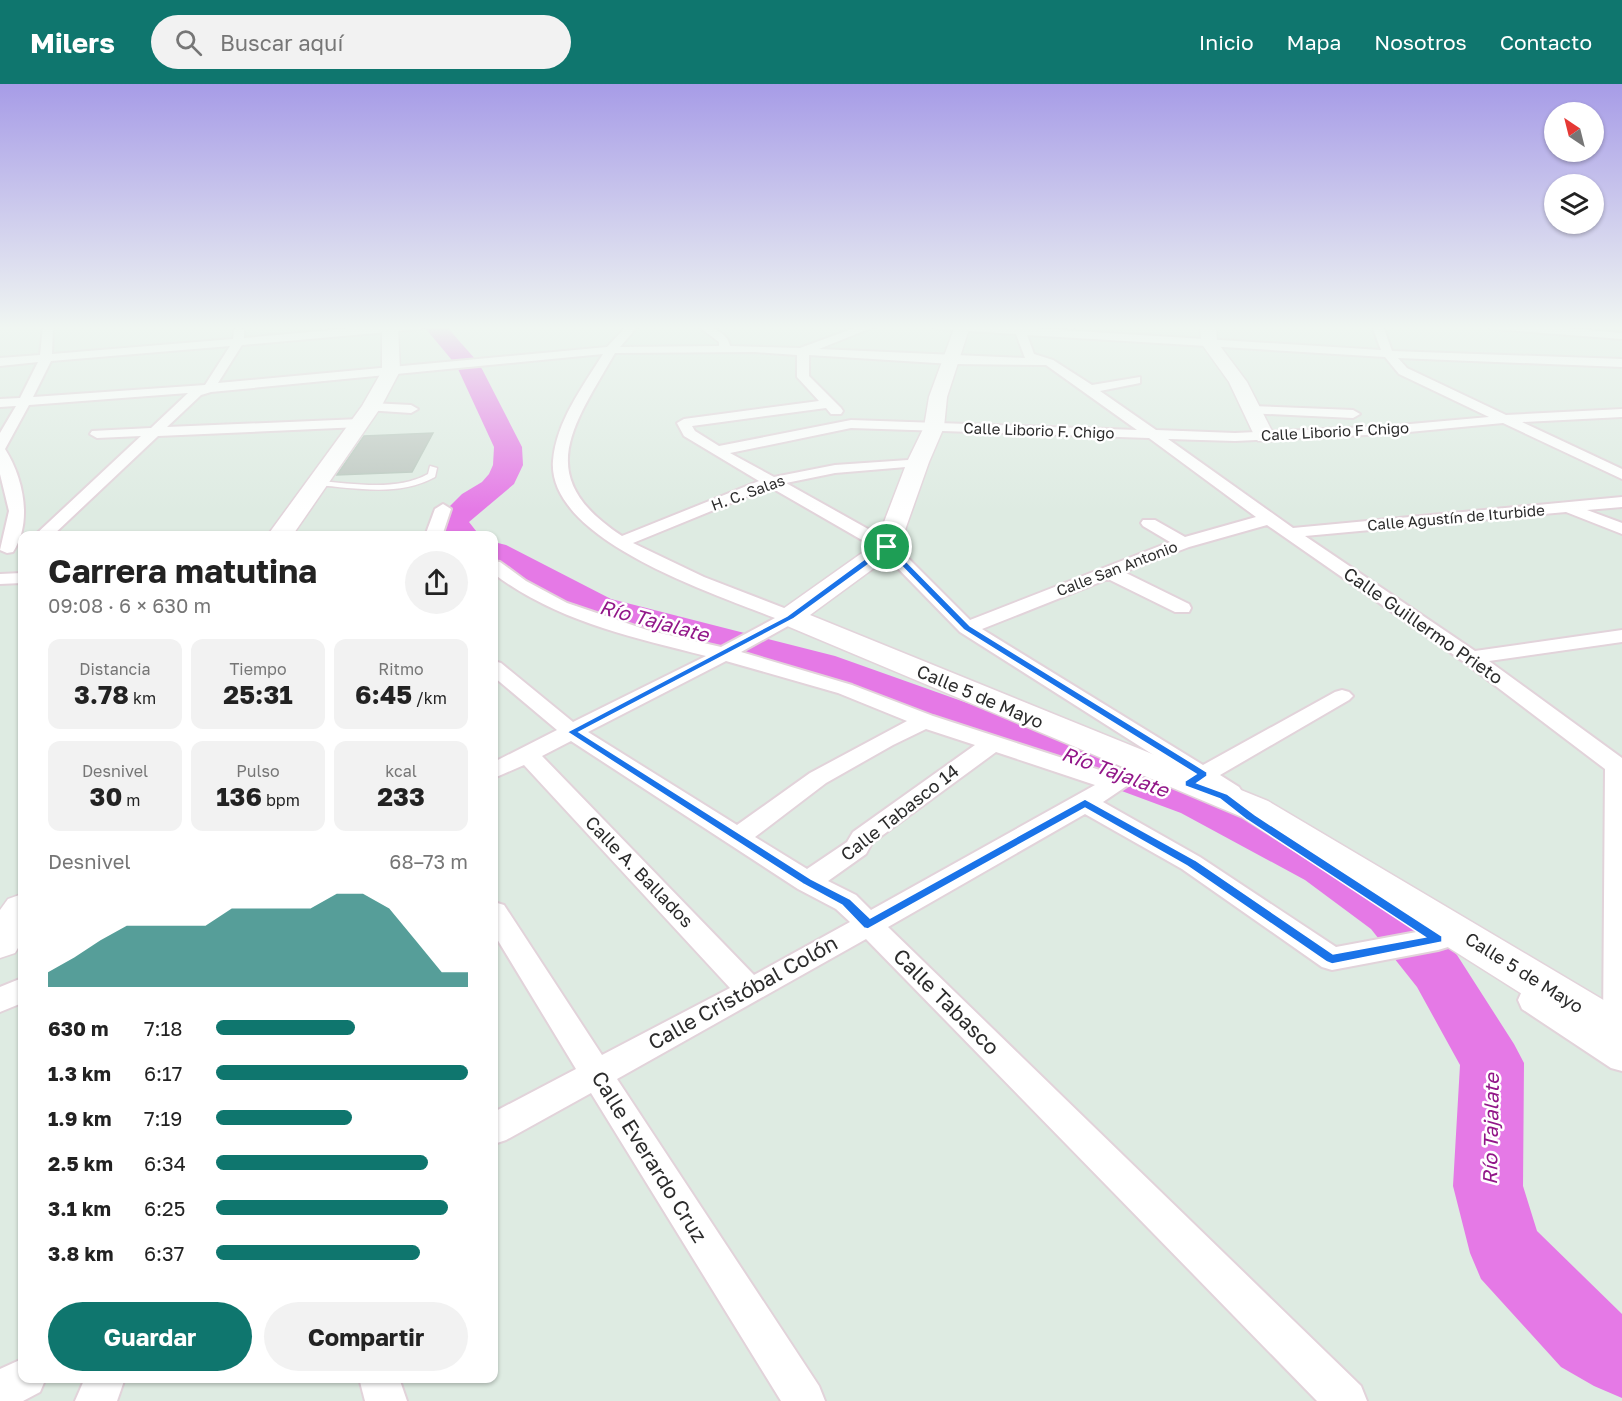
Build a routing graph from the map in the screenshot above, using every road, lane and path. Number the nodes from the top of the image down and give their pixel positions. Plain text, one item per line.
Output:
1 (32, 387) edge
2 (215, 387) edge
3 (381, 387) edge
4 (589, 387) edge
5 (813, 387) edge
6 (942, 387) edge
7 (1098, 387) edge
8 (1241, 387) edge
9 (1439, 387) edge
10 (209, 388) junction
11 (1090, 389) joint
12 (25, 402) junction
13 (0, 403) edge
14 (828, 404) junction
15 (411, 409) dead end
16 (1251, 410) junction
17 (1622, 413) edge
18 (1353, 414) dead end
19 (365, 415) junction
20 (1507, 419) junction
21 (851, 424) junction
22 (934, 428) junction
23 (154, 432) junction
24 (97, 434) dead end
25 (1155, 436) junction
26 (1265, 437) junction
27 (0, 446) edge
28 (717, 451) junction
29 (0, 452) edge
30 (918, 462) junction
31 (432, 468) dead end
32 (1622, 475) edge
33 (770, 482) junction
34 (317, 483) junction
35 (1622, 502) edge
36 (1568, 508) junction
37 (443, 509) dead end
38 (18, 510) junction
39 (0, 511) edge
40 (1269, 519) junction
41 (1149, 523) dead end
42 (1622, 529) edge
43 (47, 531) edge
44 (283, 531) edge
45 (435, 531) edge
46 (1289, 533) junction
47 (619, 543) junction
48 (1183, 543) junction
49 (887, 547) junction
50 (10, 548) edge
51 (498, 569) edge
52 (1109, 572) junction
53 (18, 578) edge
54 (0, 579) edge
55 (1182, 608) dead end
56 (790, 617) junction
57 (967, 628) junction
58 (1622, 636) edge
59 (726, 652) junction
60 (1471, 658) junction
61 (498, 670) edge
62 (1342, 696) dead end
63 (925, 721) junction
64 (572, 732) junction
65 (993, 744) junction
66 (527, 754) junction
67 (1620, 766) edge
68 (498, 769) edge
69 (1126, 775) junction
70 (1218, 791) junction
71 (1085, 803) junction
72 (738, 837) junction
73 (807, 882) junction
74 (18, 915) edge
75 (498, 918) edge
76 (868, 925) junction
77 (0, 942) edge
78 (1418, 943) junction
79 (751, 991) junction
80 (18, 992) edge
81 (0, 1000) edge
82 (1621, 1041) edge
83 (596, 1072) junction
84 (498, 1127) edge
85 (18, 1382) edge
86 (103, 1383) edge
87 (381, 1383) edge
88 (0, 1391) edge
89 (96, 1401) edge
90 (386, 1401) edge
91 (804, 1401) edge
92 (1346, 1401) edge

1 - 12 street
2 - 10 street
3 - 19 main road
4 - 47 street, Calle 5 de Mayo
5 - 14 street
6 - 22 main road
7 - 11 street
8 - 16 main road
9 - 20 street
10 - 12 street
10 - 23 street
11 - 25 street, Calle Guillermo Prieto
12 - 13 street
12 - 27 street
14 - 21 street
14 - 28 street
15 - 19 street
16 - 18 street
16 - 26 main road
17 - 20 street, Calle Liborio F Chigo
19 - 23 street
19 - 34 main road
20 - 26 street, Calle Liborio F Chigo
20 - 32 street
21 - 22 street, Calle Liborio F. Chigo
21 - 28 street, Calle Liborio F. Chigo
22 - 25 street, Calle Liborio F. Chigo
22 - 30 main road
23 - 24 street
23 - 43 street
25 - 26 street, Calle Liborio F Chigo
25 - 40 street, Calle Guillermo Prieto
28 - 33 street
29 - 38 street
30 - 33 street, H. C. Salas
30 - 49 main road
31 - 34 lane
33 - 47 street, H. C. Salas
33 - 49 street
34 - 44 main road
35 - 36 street, Calle Agustín de Iturbide
36 - 42 street
36 - 46 street, Calle Agustín de Iturbide
37 - 45 street
38 - 39 street
38 - 50 street
40 - 46 street, Calle Guillermo Prieto
40 - 48 street, Calle San Antonio
41 - 48 street
46 - 60 street, Calle Guillermo Prieto
47 - 56 street, Calle 5 de Mayo
48 - 52 street, Calle San Antonio
49 - 56 main road
49 - 57 street
51 - 59 street, Calle 5 de Mayo
52 - 55 street
52 - 57 street, Calle San Antonio
53 - 54 street
56 - 59 street
56 - 69 main road, Calle 5 de Mayo
57 - 70 street
58 - 60 street
59 - 63 street, Calle 5 de Mayo
59 - 64 street
60 - 67 street, Calle Guillermo Prieto
61 - 64 street, Calle Tabasco
62 - 70 street
63 - 65 street, Calle 5 de Mayo
63 - 72 street
64 - 66 street
64 - 72 street, Calle Tabasco
65 - 69 street, Calle 5 de Mayo
65 - 73 street, Calle Tabasco 14
66 - 68 street
66 - 79 street, Calle A. Ballados
67 - 82 street, Calle Guillermo Prieto
69 - 70 main road, Calle 5 de Mayo
69 - 71 street, Calle Cristóbal Colón
70 - 78 street
70 - 82 main road, Calle 5 de Mayo
71 - 76 street, Calle Cristóbal Colón
71 - 78 street
72 - 73 street, Calle Tabasco
73 - 76 street, Calle Tabasco
74 - 77 main road
75 - 83 street, Calle Everardo Cruz
76 - 79 street, Calle Cristóbal Colón
76 - 92 street, Calle Tabasco
78 - 82 street
79 - 83 street, Calle Cristóbal Colón
80 - 81 street
83 - 84 street, Calle Cristóbal Colón
83 - 91 street, Calle Everardo Cruz
85 - 88 street
86 - 89 street
87 - 90 street

